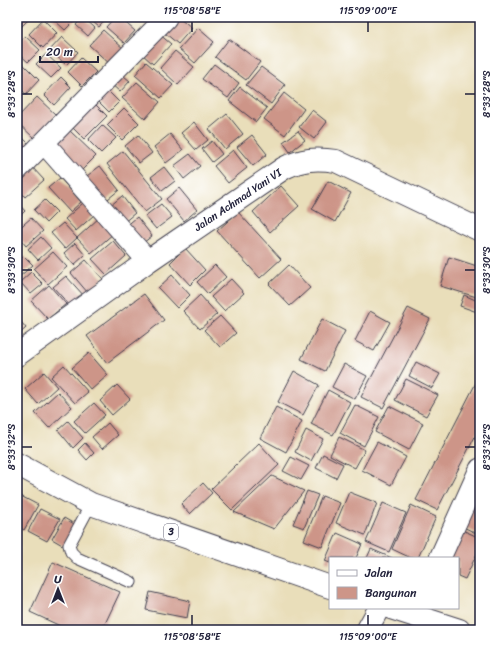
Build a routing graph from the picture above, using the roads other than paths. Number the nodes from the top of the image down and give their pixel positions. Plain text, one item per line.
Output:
1 (166, 18) dead end
2 (44, 143) junction
3 (17, 170) edge
4 (480, 230) edge
5 (148, 261) junction
6 (17, 355) edge
7 (17, 464) edge
8 (480, 469) edge
9 (91, 504) junction
10 (440, 557) edge
11 (131, 582) dead end
12 (329, 587) edge
13 (378, 609) edge
14 (399, 609) edge
15 (414, 611) edge
16 (367, 630) edge
17 (459, 630) edge

1 - 2 street
2 - 3 street
2 - 5 street
4 - 5 main road, Jalan Achmad Yani VI
5 - 6 main road, Jalan Achmad Yani VI
7 - 9 main road, 3
8 - 10 street
9 - 11 lane
9 - 12 main road, 3
13 - 16 street
14 - 15 main road
15 - 17 main road

